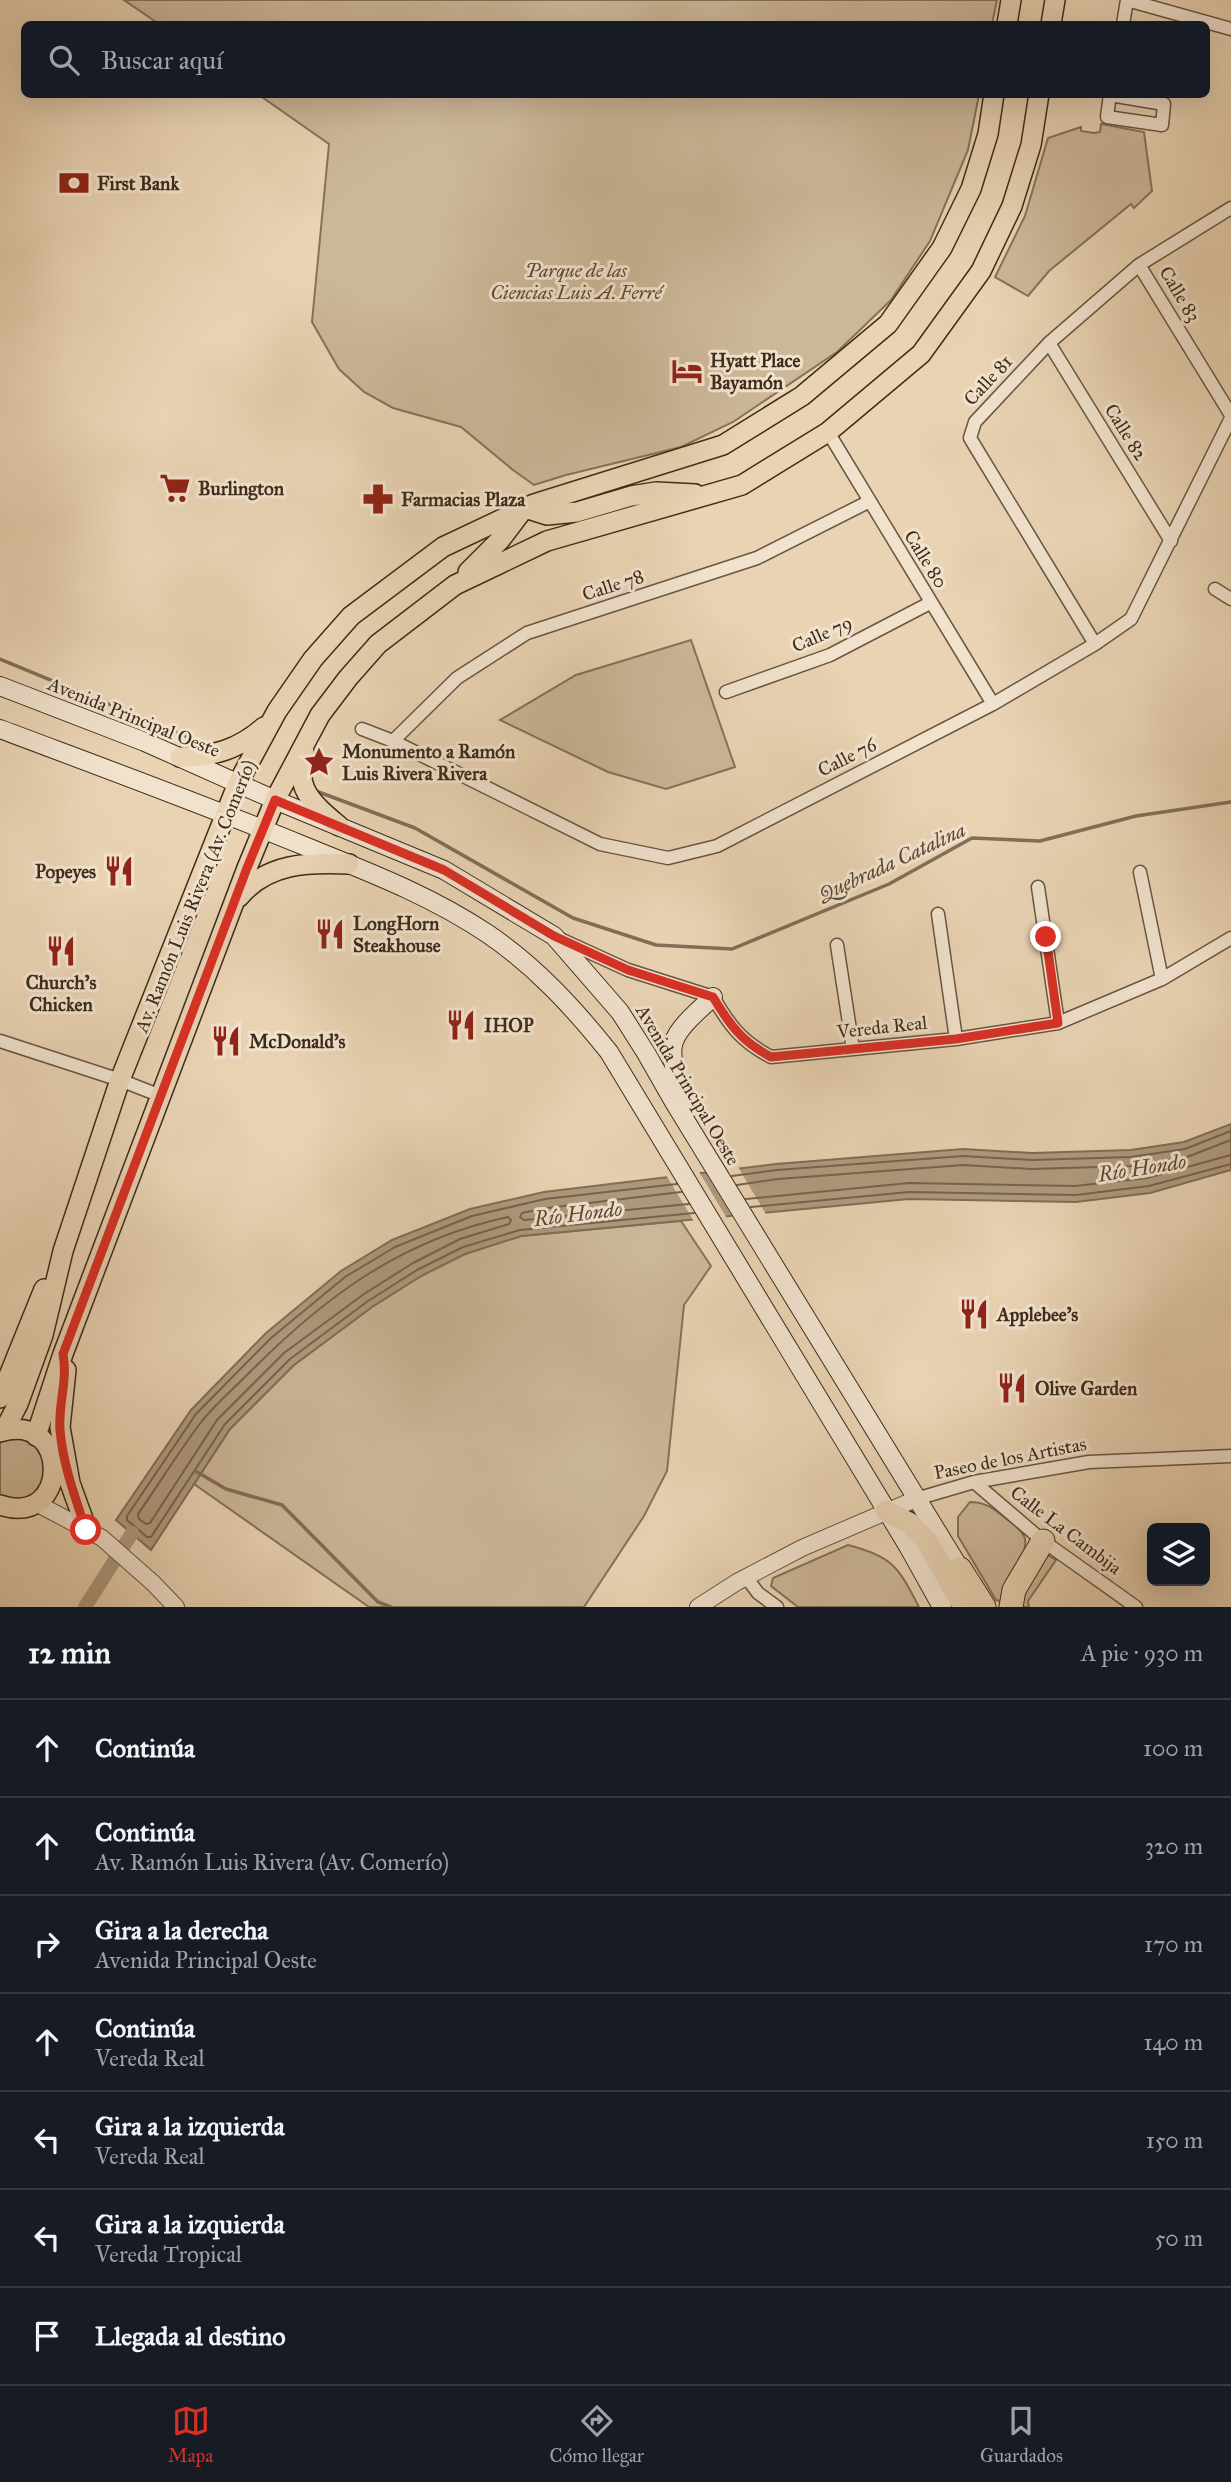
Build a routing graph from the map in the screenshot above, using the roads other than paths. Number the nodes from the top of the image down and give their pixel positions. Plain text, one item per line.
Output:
1 (1012, 0) edge
2 (1055, 0) edge
3 (1127, 0) edge
4 (1008, 21) edge
5 (1052, 21) edge
6 (1123, 21) edge
7 (1202, 21) edge
8 (1210, 23) edge
9 (1231, 29) edge
10 (994, 98) edge
11 (1039, 98) edge
12 (1231, 208) edge
13 (1139, 265) junction
14 (1049, 343) junction
15 (1231, 417) edge
16 (828, 432) junction
17 (713, 494) junction
18 (868, 502) junction
19 (525, 509) junction
20 (1171, 541) junction
21 (455, 585) junction
22 (1215, 589) dead end
23 (1230, 597) edge
24 (930, 603) junction
25 (1095, 644) junction
26 (0, 686) edge
27 (726, 692) dead end
28 (993, 704) junction
29 (273, 719) junction
30 (0, 729) edge
31 (362, 729) dead end
32 (309, 734) junction
33 (393, 741) junction
34 (180, 757) junction
35 (238, 783) junction
36 (275, 800) junction
37 (227, 815) junction
38 (339, 826) junction
39 (263, 829) junction
40 (349, 864) junction
41 (1140, 872) dead end
42 (1038, 887) dead end
43 (232, 906) junction
44 (938, 914) dead end
45 (554, 936) junction
46 (1231, 938) edge
47 (837, 945) dead end
48 (1162, 979) junction
49 (713, 997) junction
50 (1058, 1023) junction
51 (956, 1039) junction
52 (0, 1041) edge
53 (853, 1049) junction
54 (120, 1080) junction
55 (161, 1096) junction
56 (693, 1132) junction
57 (63, 1251) junction
58 (63, 1354) junction
59 (0, 1398) edge
60 (2, 1432) edge
61 (36, 1436) junction
62 (1231, 1456) edge
63 (974, 1482) junction
64 (916, 1499) junction
65 (36, 1503) junction
66 (886, 1511) junction
67 (3, 1512) edge
68 (86, 1530) junction
69 (1043, 1541) junction
70 (960, 1569) junction
71 (746, 1577) junction
72 (176, 1607) edge
73 (698, 1607) edge
74 (777, 1607) edge
75 (942, 1607) edge
76 (964, 1607) edge
77 (976, 1607) edge
78 (984, 1607) edge
79 (1011, 1607) edge
80 (1136, 1607) edge

1 - 4 main road
2 - 5 main road
3 - 6 street
3 - 7 street
8 - 9 street
10 - 19 main road, Av. Ramón Luis Rivera (Av. Comerío)
11 - 16 main road, Av. Ramón Luis Rivera (Av. Comerío)
12 - 13 street, Calle 81
13 - 14 street, Calle 81
13 - 15 street, Calle 83
14 - 20 street, Calle 82
14 - 25 street, Calle 81
15 - 20 street, Calle 76
16 - 17 main road, Av. Ramón Luis Rivera (Av. Comerío)
16 - 18 street, Calle 80
17 - 19 main road
17 - 21 main road, Av. Ramón Luis Rivera (Av. Comerío)
18 - 24 street, Calle 80
18 - 33 street, Calle 78
19 - 21 main road
19 - 29 main road, Av. Ramón Luis Rivera (Av. Comerío)
20 - 25 street, Calle 76
21 - 32 main road, Av. Ramón Luis Rivera (Av. Comerío)
22 - 23 street
24 - 27 street, Calle 79
24 - 28 street, Calle 80
25 - 28 street, Calle 76
26 - 34 main road, Avenida Principal Oeste
28 - 33 street, Calle 76
29 - 34 main road
29 - 35 main road, Av. Ramón Luis Rivera (Av. Comerío)
30 - 37 main road
31 - 33 street, Calle 76
32 - 36 main road, Av. Ramón Luis Rivera (Av. Comerío)
32 - 38 main road
34 - 35 main road, Avenida Principal Oeste
35 - 36 main road, Avenida Principal Oeste
35 - 37 main road, Av. Ramón Luis Rivera (Av. Comerío)
36 - 38 main road, Avenida Principal Oeste
36 - 39 main road, Av. Ramón Luis Rivera (Av. Comerío)
37 - 39 main road
37 - 54 main road, Av. Ramón Luis Rivera (Av. Comerío)
38 - 45 main road, Avenida Principal Oeste
39 - 40 main road
39 - 43 main road, Av. Ramón Luis Rivera (Av. Comerío)
40 - 43 main road
40 - 66 main road
41 - 48 street
42 - 50 street
43 - 55 main road, Av. Ramón Luis Rivera (Av. Comerío)
44 - 51 street
45 - 49 street
45 - 56 main road, Avenida Principal Oeste
46 - 48 street, Vereda Real
47 - 53 street
48 - 50 street, Vereda Real
49 - 53 street, Vereda Real
49 - 56 main road
50 - 51 street, Vereda Real
51 - 53 street, Vereda Real
52 - 54 street
54 - 55 street
54 - 57 main road, Av. Ramón Luis Rivera (Av. Comerío)
55 - 58 main road, Av. Ramón Luis Rivera (Av. Comerío)
56 - 64 main road, Avenida Principal Oeste
57 - 59 main road
57 - 60 main road, Av. Ramón Luis Rivera (Av. Comerío)
58 - 61 main road, Av. Ramón Luis Rivera (Av. Comerío)
58 - 68 main road
60 - 61 main road
61 - 65 main road
62 - 63 street, Paseo de los Artistas
63 - 64 street, Paseo de los Artistas
63 - 69 street, Calle La Cambija
64 - 66 street, Paseo de los Artistas
64 - 70 main road, Avenida Principal Oeste
65 - 67 main road
65 - 68 street
66 - 71 street, Paseo de los Artistas
66 - 75 main road
66 - 76 highway
68 - 72 street
69 - 79 highway
69 - 80 street, Calle La Cambija
70 - 77 highway
70 - 78 highway
71 - 73 street, Paseo de los Artistas
71 - 74 street

